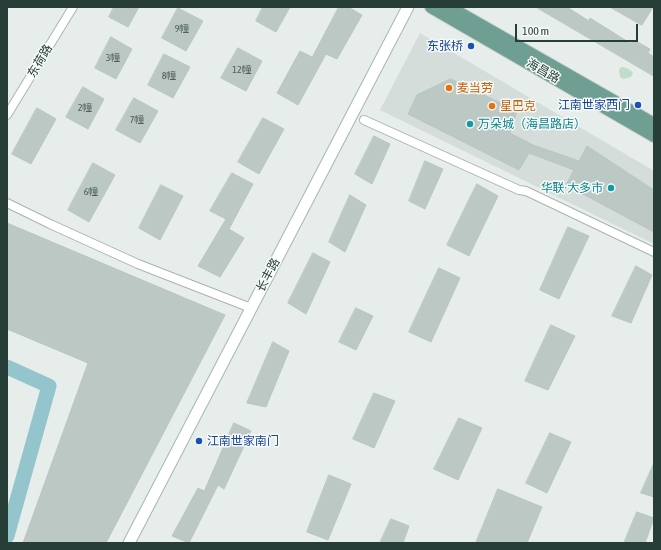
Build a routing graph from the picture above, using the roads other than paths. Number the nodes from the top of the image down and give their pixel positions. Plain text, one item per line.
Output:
1 (73, 7) edge
2 (408, 7) edge
3 (431, 7) edge
4 (449, 7) edge
5 (7, 115) edge
6 (364, 120) dead end
7 (654, 124) edge
8 (654, 136) edge
9 (7, 203) edge
10 (654, 252) edge
11 (251, 308) junction
12 (129, 543) edge

1 - 5 street, 东荷路
2 - 11 street, 长丰路
3 - 8 main road, 海昌路
4 - 7 main road, 海昌路
6 - 10 street
9 - 11 street
11 - 12 street, 长丰路

